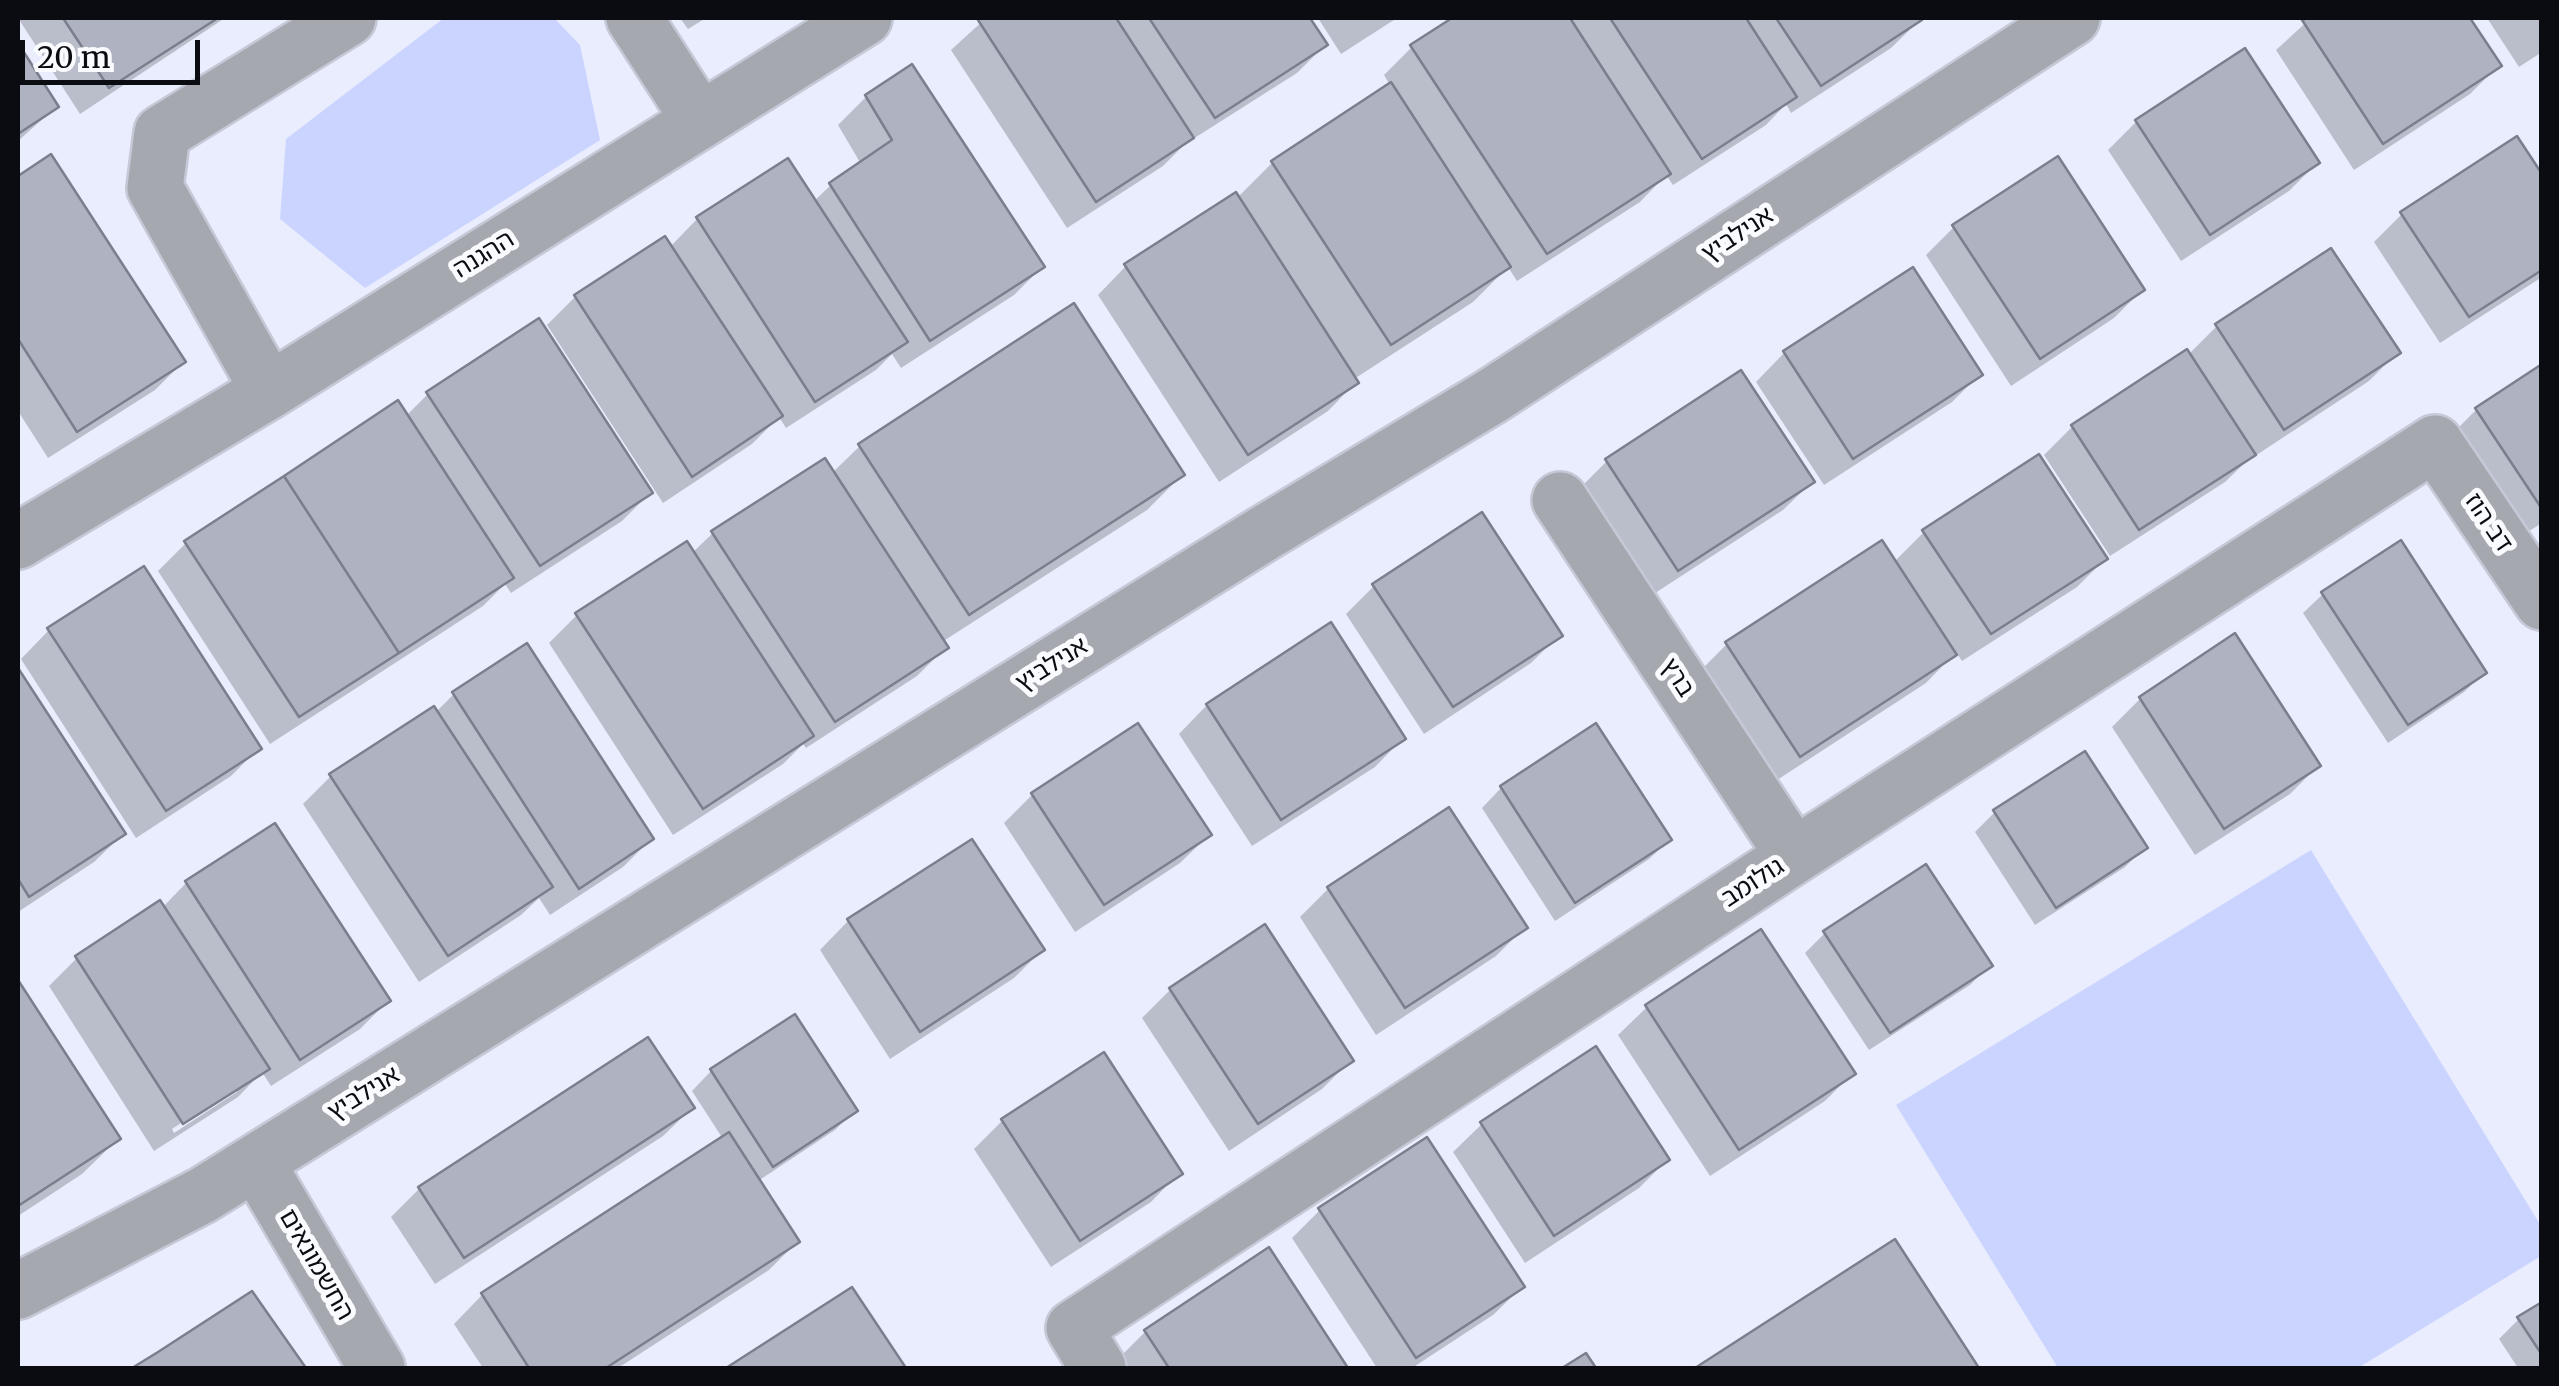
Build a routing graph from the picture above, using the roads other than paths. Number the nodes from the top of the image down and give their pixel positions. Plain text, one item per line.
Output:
1 (348, 18) edge
2 (634, 18) edge
3 (864, 18) edge
4 (2072, 18) edge
5 (699, 119) junction
6 (269, 391) junction
7 (2434, 443) joint
8 (1560, 500) dead end
9 (18, 542) edge
10 (2542, 602) edge
11 (1794, 856) junction
12 (256, 1162) junction
13 (18, 1291) edge
14 (1086, 1348) edge
15 (377, 1368) edge

1 - 6 street
2 - 5 street
3 - 5 street, ההגנה
4 - 12 street, אנילביץ
5 - 6 street, ההגנה
6 - 9 street, ההגנה
7 - 10 street, דב הוז
7 - 11 street, גולומב
8 - 11 street, ברץ
11 - 14 street, גולומב
12 - 13 street, אנילביץ
12 - 15 street, החשמונאים

